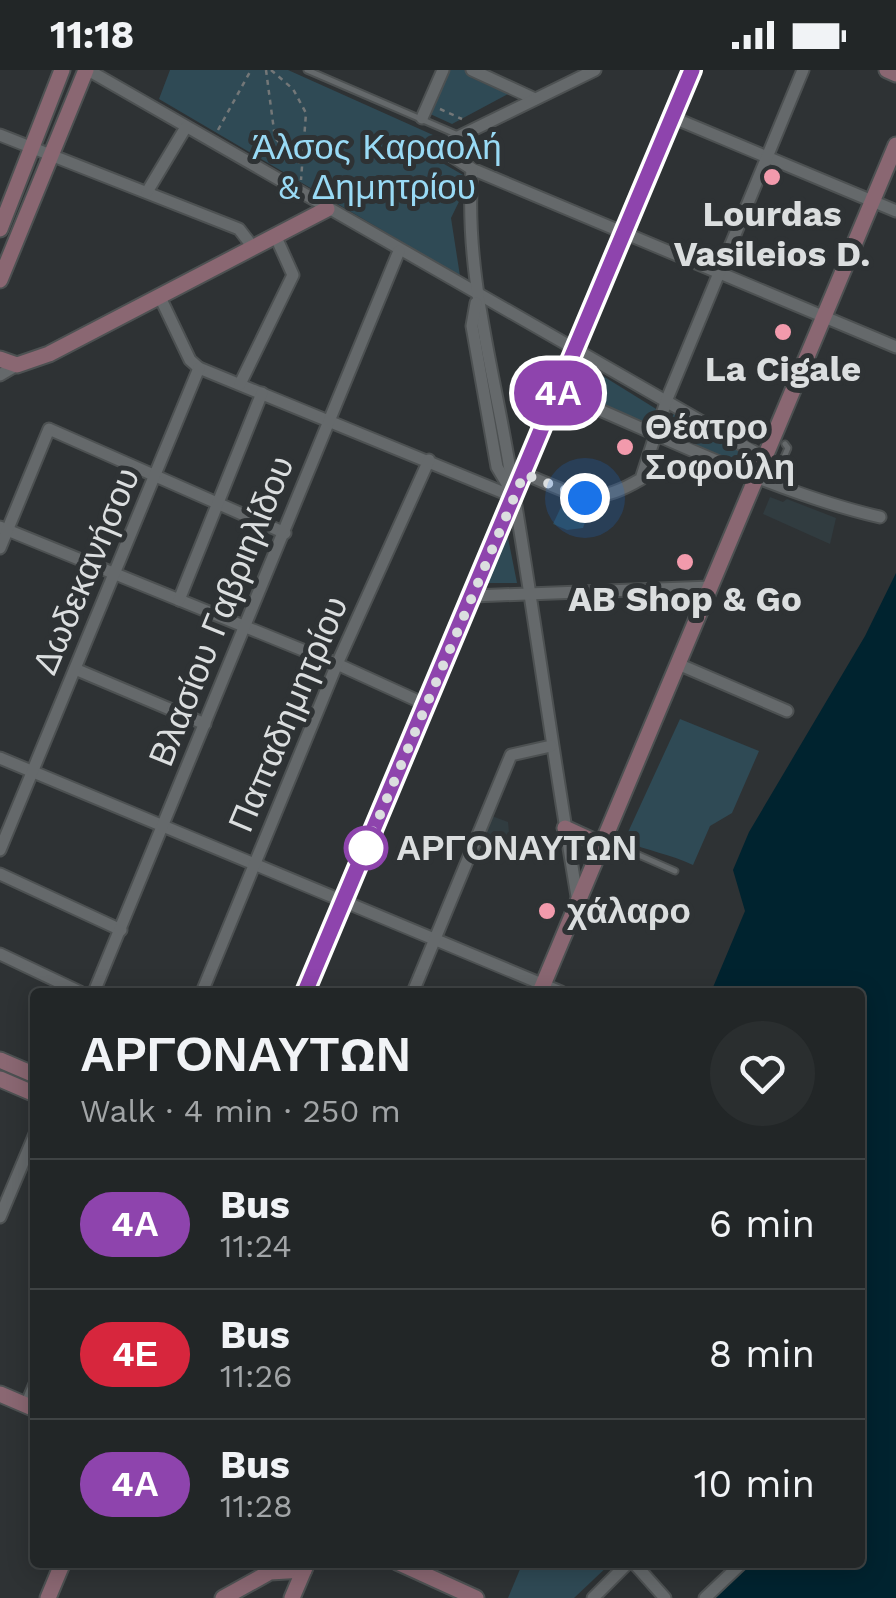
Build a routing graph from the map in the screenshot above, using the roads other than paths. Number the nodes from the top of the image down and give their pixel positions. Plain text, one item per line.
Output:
1 (62, 70) edge
2 (87, 70) edge
3 (307, 70) edge
4 (443, 70) edge
5 (472, 70) edge
6 (595, 70) edge
7 (692, 70) edge
8 (803, 70) edge
9 (886, 70) edge
10 (896, 74) edge
11 (535, 99) junction
12 (422, 118) junction
13 (674, 118) junction
14 (186, 127) junction
15 (0, 135) edge
16 (461, 136) junction
17 (896, 146) edge
18 (32, 147) junction
19 (51, 154) junction
20 (767, 156) junction
21 (472, 169) junction
22 (148, 192) junction
23 (873, 201) junction
24 (326, 209) junction
25 (896, 211) edge
26 (0, 227) edge
27 (625, 235) junction
28 (275, 236) junction
29 (253, 246) junction
30 (399, 251) junction
31 (719, 272) junction
32 (0, 280) edge
33 (160, 294) junction
34 (478, 294) junction
35 (824, 318) junction
36 (896, 347) edge
37 (576, 349) junction
38 (0, 359) edge
39 (18, 365) junction
40 (200, 368) junction
41 (0, 375) edge
42 (240, 384) junction
43 (558, 392) junction
44 (262, 393) junction
45 (666, 399) junction
46 (330, 420) junction
47 (658, 434) junction
48 (785, 444) dead end
49 (764, 458) junction
50 (429, 460) junction
51 (524, 474) junction
52 (757, 475) junction
53 (154, 478) junction
54 (774, 482) junction
55 (514, 497) junction
56 (217, 504) junction
57 (880, 517) dead end
58 (3, 529) edge
59 (285, 533) junction
60 (0, 548) edge
61 (114, 575) junction
62 (710, 587) junction
63 (528, 593) junction
64 (473, 596) junction
65 (178, 600) junction
66 (246, 627) junction
67 (337, 664) junction
68 (678, 664) junction
69 (75, 669) junction
70 (427, 705) junction
71 (787, 712) dead end
72 (206, 724) junction
73 (551, 746) junction
74 (0, 758) edge
75 (32, 772) junction
76 (162, 827) junction
77 (565, 828) junction
78 (602, 845) junction
79 (0, 850) edge
80 (254, 865) junction
81 (676, 871) dead end
82 (0, 874) edge
83 (578, 902) junction
84 (343, 903) junction
85 (121, 930) junction
86 (434, 941) junction
87 (0, 954) edge
88 (72, 988) edge
89 (96, 988) edge
90 (204, 988) edge
91 (308, 988) edge
92 (415, 988) edge
93 (540, 988) edge
94 (542, 988) edge
95 (0, 1060) edge
96 (30, 1073) edge
97 (0, 1079) edge
98 (30, 1092) edge
99 (30, 1144) edge
100 (3, 1199) edge
101 (0, 1217) edge
102 (0, 1394) edge
103 (30, 1407) edge
104 (60, 1568) edge
105 (270, 1568) edge
106 (304, 1568) edge
107 (409, 1568) edge
108 (624, 1568) edge
109 (637, 1568) edge
110 (737, 1568) edge
111 (655, 1587) junction
112 (48, 1598) edge
113 (224, 1598) edge
114 (292, 1598) edge
115 (476, 1598) edge
116 (592, 1598) edge
117 (644, 1598) edge
118 (665, 1598) edge
119 (705, 1598) edge

1 - 18 main road
2 - 14 street
2 - 19 main road
3 - 12 lane
4 - 12 street
5 - 11 street
6 - 11 street
7 - 13 main road
8 - 20 street
9 - 10 main road
11 - 16 street
12 - 16 lane
13 - 20 street
13 - 27 main road
14 - 22 street
14 - 24 street
15 - 18 street
16 - 21 street
17 - 23 main road
18 - 19 street
18 - 26 main road
19 - 22 street
19 - 32 main road
20 - 23 street
20 - 31 street
21 - 27 street
21 - 34 street
22 - 29 street
23 - 25 street
23 - 35 main road
24 - 28 main road
24 - 30 street
27 - 31 street
27 - 37 main road
28 - 29 main road
28 - 42 street
29 - 33 main road
30 - 34 street
30 - 46 street, Βλασίου Γαβριηλίδου
31 - 35 street
31 - 45 street
33 - 39 main road
33 - 40 street
34 - 37 street
34 - 55 street
35 - 36 street
35 - 49 main road
37 - 43 main road
37 - 45 street
38 - 39 main road
39 - 41 street
40 - 42 street
40 - 53 street, Δωδεκανήσου
42 - 44 street
43 - 47 street
43 - 51 main road
44 - 46 street
44 - 56 street
45 - 47 street
45 - 49 street
46 - 50 street
46 - 59 street, Βλασίου Γαβριηλίδου
47 - 51 street
47 - 52 street
48 - 54 lane
49 - 52 main road
50 - 55 street
50 - 67 street, Παπαδημητρίου
51 - 55 main road
52 - 54 street
52 - 62 main road
53 - 56 street
53 - 58 street
53 - 61 street, Δωδεκανήσου
54 - 57 street
55 - 63 street
55 - 64 main road
56 - 59 street
56 - 65 street
58 - 60 street
58 - 61 street
59 - 66 street, Βλασίου Γαβριηλίδου
61 - 65 street
61 - 69 street, Δωδεκανήσου
62 - 63 street
62 - 68 main road
63 - 64 street
63 - 73 street
64 - 70 main road
65 - 66 street
66 - 67 street
66 - 72 street, Βλασίου Γαβριηλίδου
67 - 70 street
67 - 80 street, Παπαδημητρίου
68 - 71 street
68 - 78 main road
69 - 72 street
69 - 75 street, Δωδεκανήσου
70 - 84 main road
72 - 76 street, Βλασίου Γαβριηλίδου
73 - 77 street
73 - 86 street
74 - 75 street
75 - 76 street
75 - 79 street, Δωδεκανήσου
76 - 80 street
76 - 85 street, Βλασίου Γαβριηλίδου
77 - 78 main road
77 - 83 street
78 - 81 lane
78 - 83 main road
80 - 84 street
80 - 90 street, Παπαδημητρίου
82 - 85 street
83 - 94 main road
84 - 86 street
84 - 91 main road
85 - 89 street, Βλασίου Γαβριηλίδου
86 - 92 street
86 - 93 street
87 - 88 street
95 - 96 main road
97 - 98 main road
99 - 100 street
100 - 101 street
102 - 103 main road
104 - 112 main road
105 - 113 main road
106 - 114 main road
107 - 115 main road
108 - 116 street
109 - 111 street
110 - 119 street
111 - 117 street
111 - 118 street

